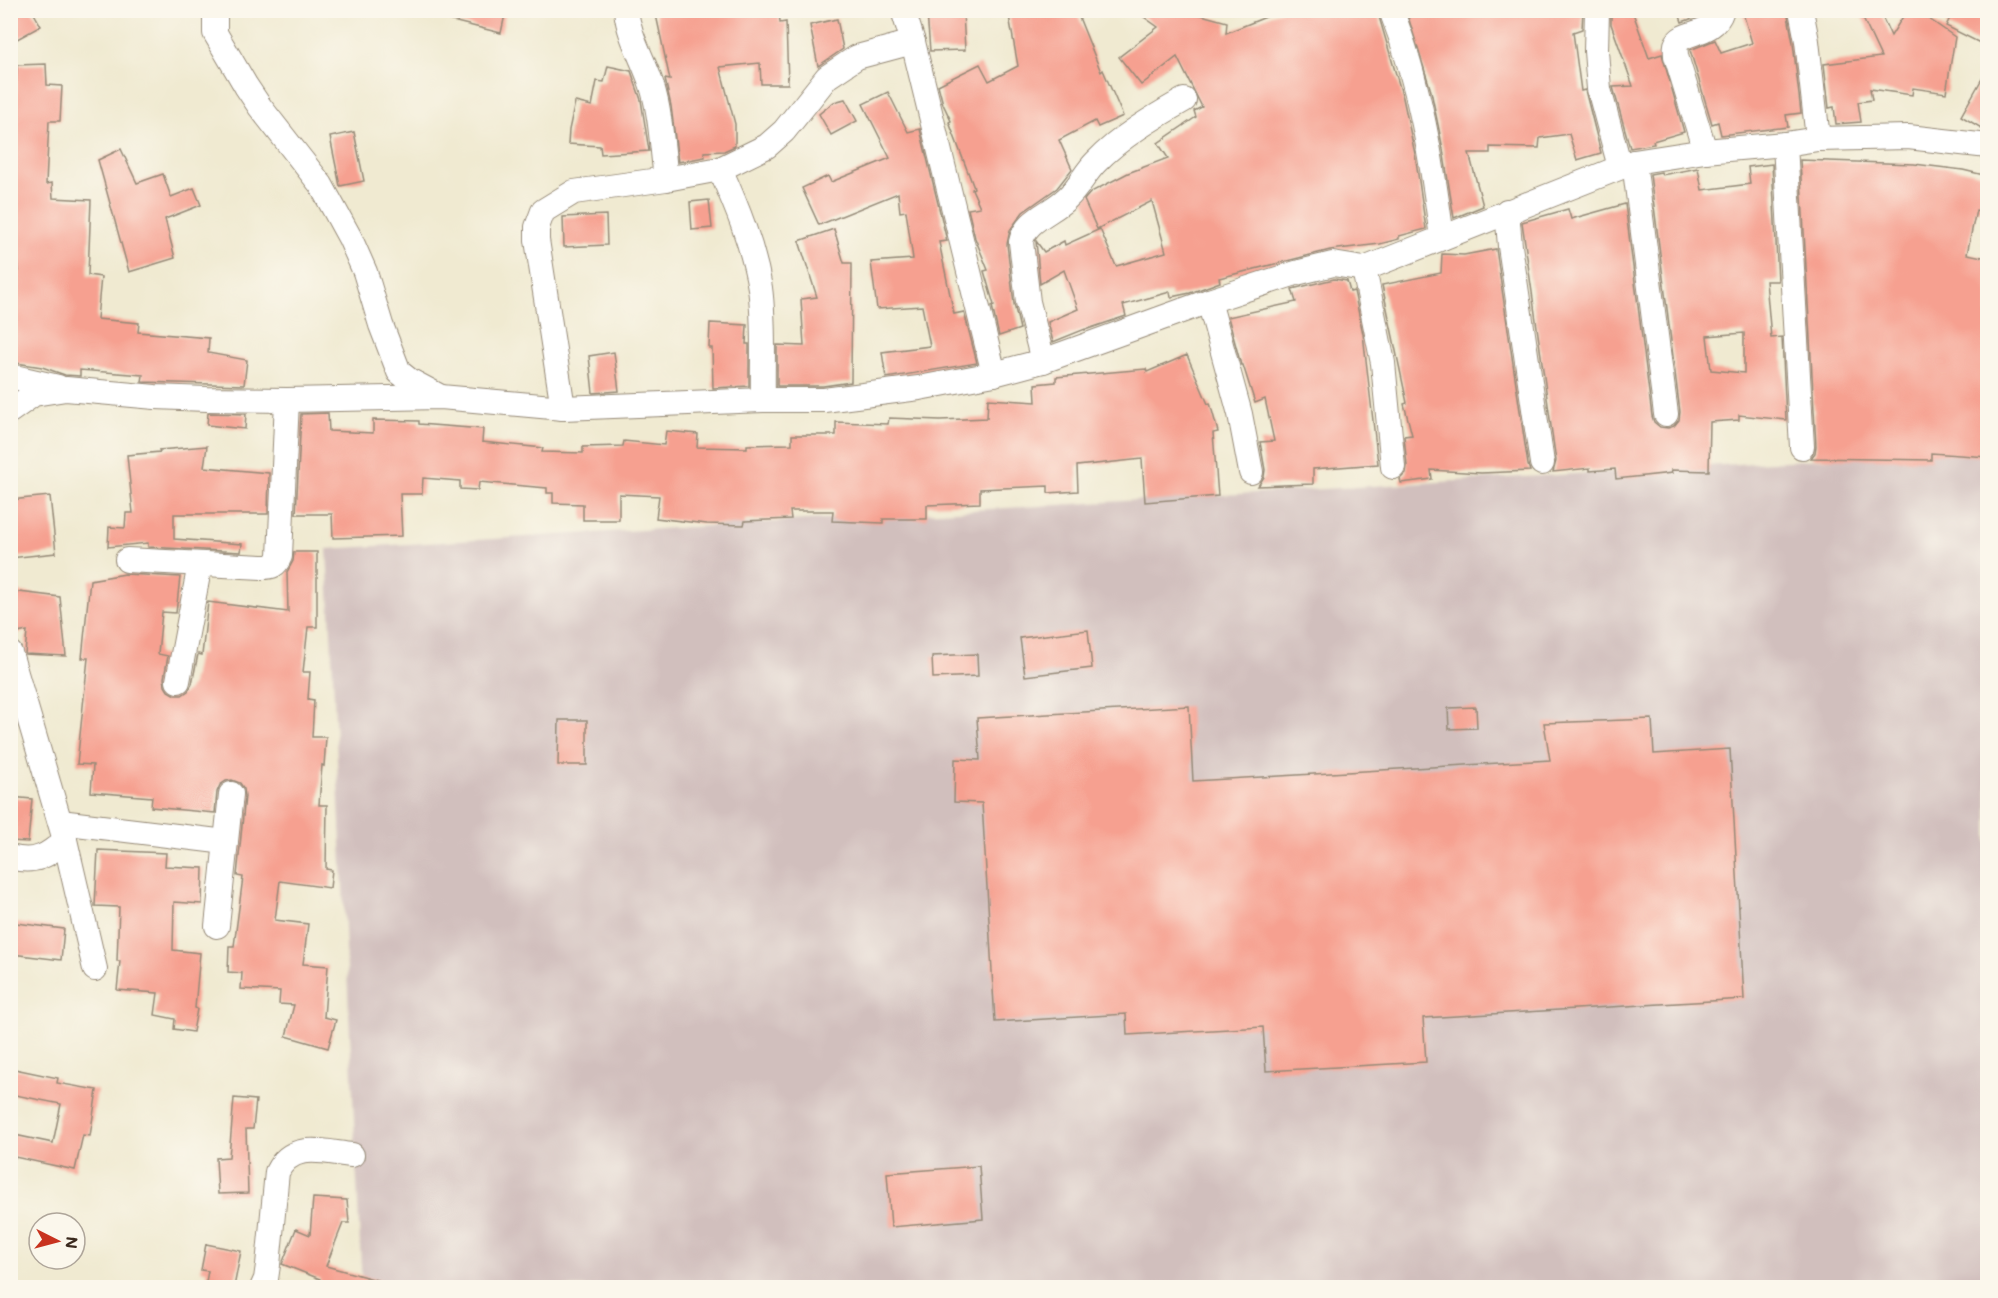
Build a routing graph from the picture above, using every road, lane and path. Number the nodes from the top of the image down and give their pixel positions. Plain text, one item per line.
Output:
1 (215, 10) edge
2 (626, 10) edge
3 (903, 10) edge
4 (1391, 10) edge
5 (1597, 10) edge
6 (1722, 10) edge
7 (1801, 10) edge
8 (913, 42) junction
9 (1184, 100) dead end
10 (1818, 139) junction
11 (1785, 144) junction
12 (1988, 147) edge
13 (1705, 151) junction
14 (1627, 165) junction
15 (720, 169) junction
16 (666, 179) junction
17 (1508, 211) junction
18 (1442, 238) junction
19 (1364, 269) junction
20 (1209, 301) junction
21 (1043, 361) junction
22 (994, 374) junction
23 (10, 376) edge
24 (66, 389) junction
25 (441, 397) junction
26 (287, 400) junction
27 (763, 400) junction
28 (563, 408) junction
29 (10, 411) edge
30 (1666, 414) dead end
31 (1802, 447) dead end
32 (1542, 463) dead end
33 (1393, 467) dead end
34 (1251, 472) dead end
35 (127, 560) dead end
36 (200, 564) junction
37 (10, 653) edge
38 (178, 681) dead end
39 (231, 794) dead end
40 (62, 831) junction
41 (226, 842) junction
42 (10, 857) edge
43 (217, 926) dead end
44 (95, 969) dead end
45 (351, 1155) dead end
46 (262, 1287) edge

1 - 25 street
2 - 16 street
3 - 8 street
4 - 18 street
5 - 14 street
6 - 13 street
7 - 10 street
8 - 15 street
8 - 22 street
9 - 21 street
10 - 11 street
10 - 12 street
11 - 13 street
11 - 31 street
13 - 14 street
14 - 17 street
14 - 30 street
15 - 16 street
15 - 27 street
16 - 28 street
17 - 18 street
17 - 32 street
18 - 19 street
19 - 20 street
19 - 33 street
20 - 21 street
20 - 34 street
21 - 22 street
22 - 27 street
23 - 24 street
24 - 26 street
24 - 29 street
25 - 26 street
25 - 28 street
26 - 36 street
27 - 28 street
35 - 36 street
36 - 38 street
37 - 40 street
39 - 41 street
40 - 41 street
40 - 42 street
40 - 44 street
41 - 43 street
45 - 46 street

